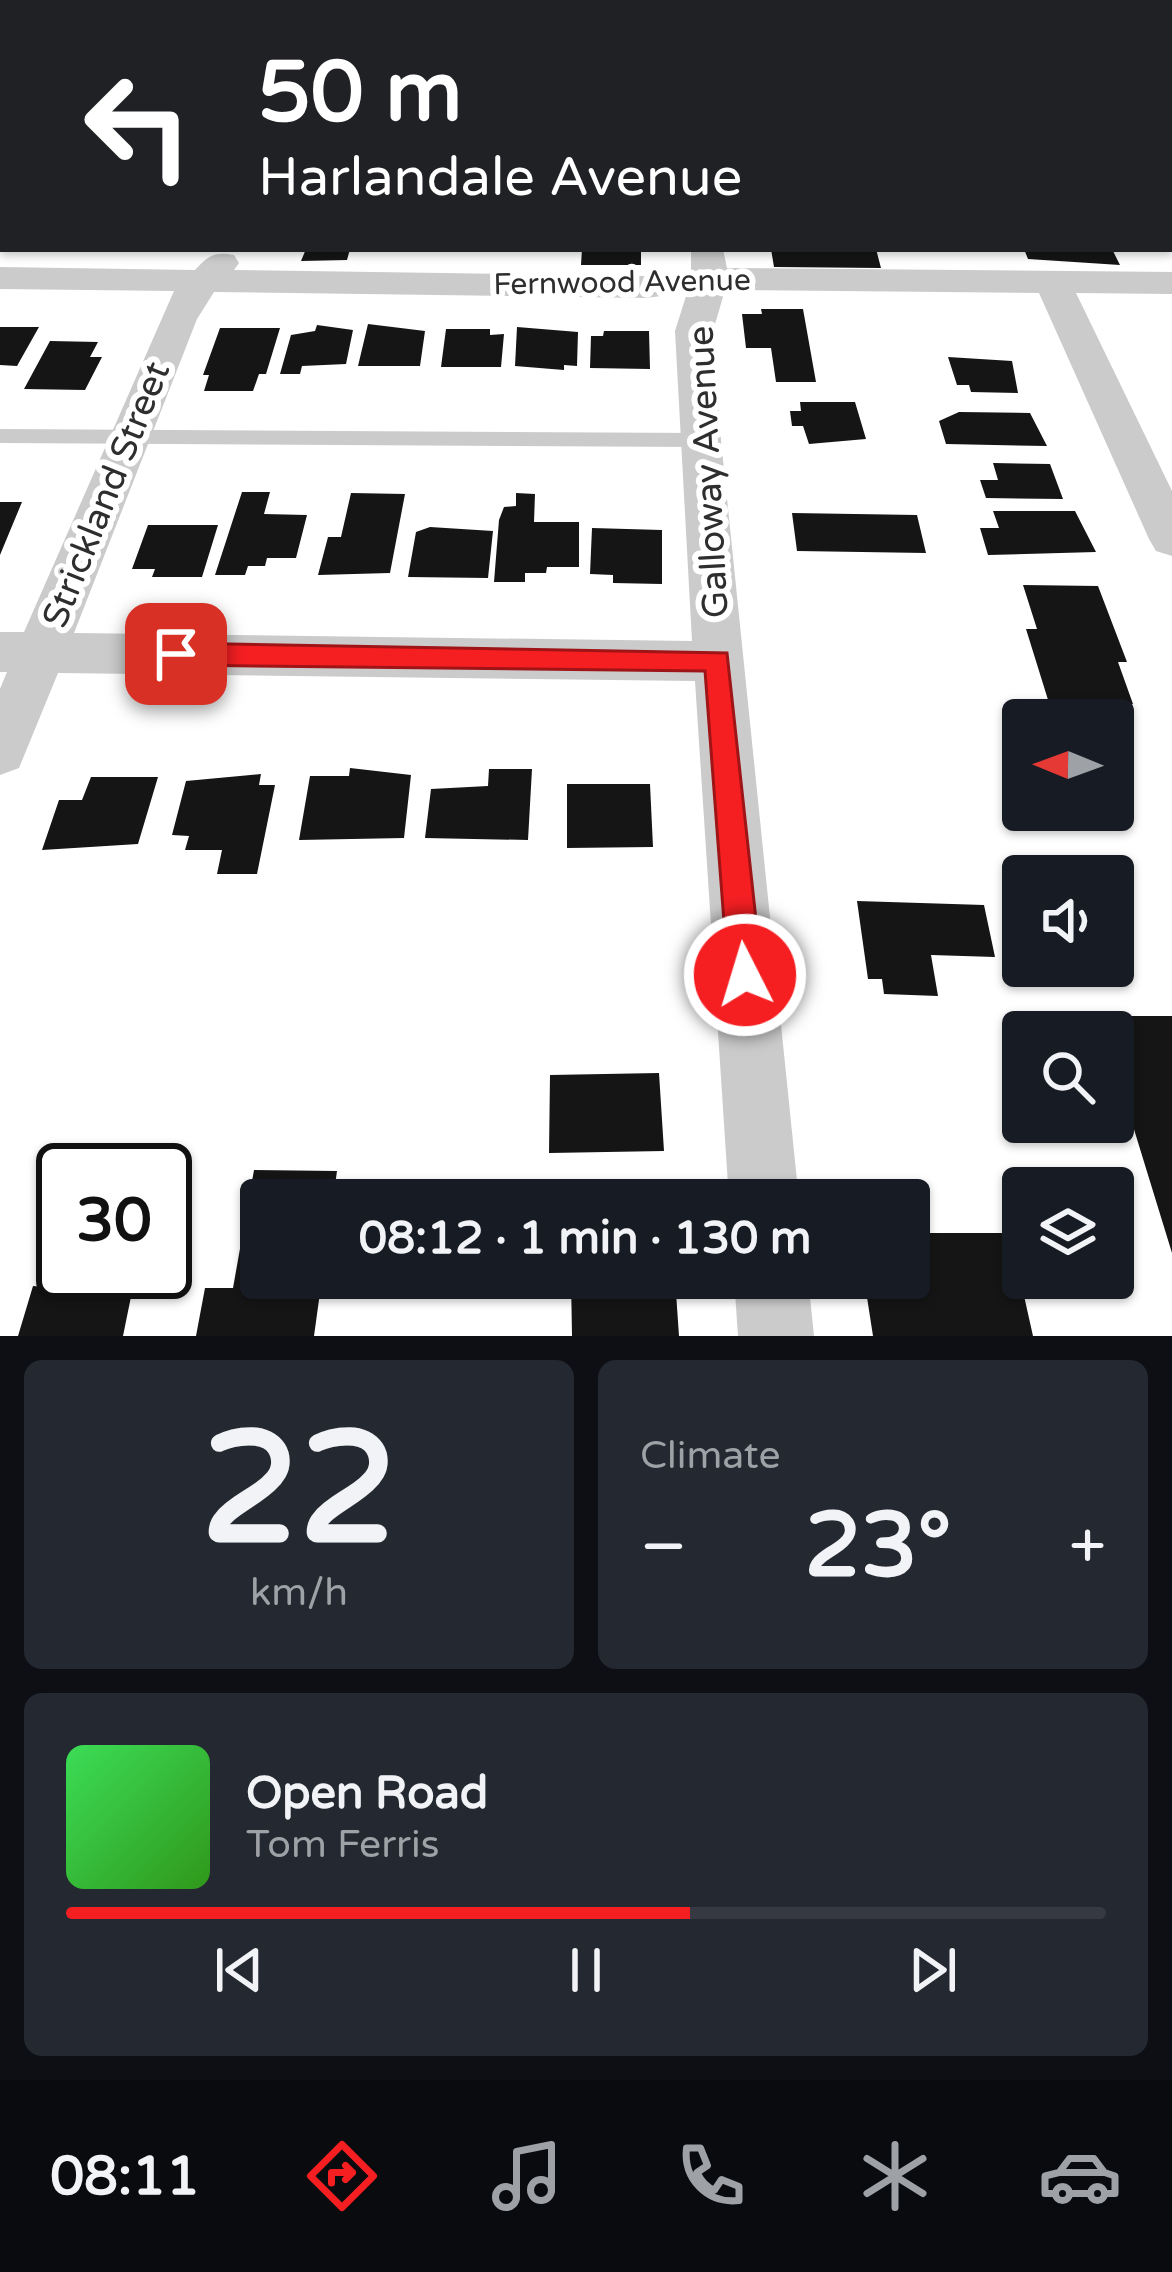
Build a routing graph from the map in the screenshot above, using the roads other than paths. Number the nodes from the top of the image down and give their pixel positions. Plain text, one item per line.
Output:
1 (218, 264) edge
2 (709, 264) edge
3 (0, 278) edge
4 (1172, 283) edge
5 (1053, 284) junction
6 (0, 436) edge
7 (130, 437) junction
8 (700, 440) junction
9 (1172, 538) edge
10 (20, 652) edge
11 (718, 661) junction
12 (0, 752) edge
13 (762, 1179) edge
14 (773, 1299) edge
15 (776, 1336) edge

1 - 2 street, Fernwood Avenue
1 - 3 street, Fernwood Avenue
1 - 7 street, Strickland Street
2 - 5 street, Fernwood Avenue
2 - 8 street, Galloway Avenue
4 - 5 street, Fernwood Avenue
5 - 9 street
6 - 7 lane
7 - 8 lane
7 - 10 street, Strickland Street
8 - 11 street, Galloway Avenue
10 - 11 street
10 - 12 street, Strickland Street
11 - 13 street, Galloway Avenue
14 - 15 street

